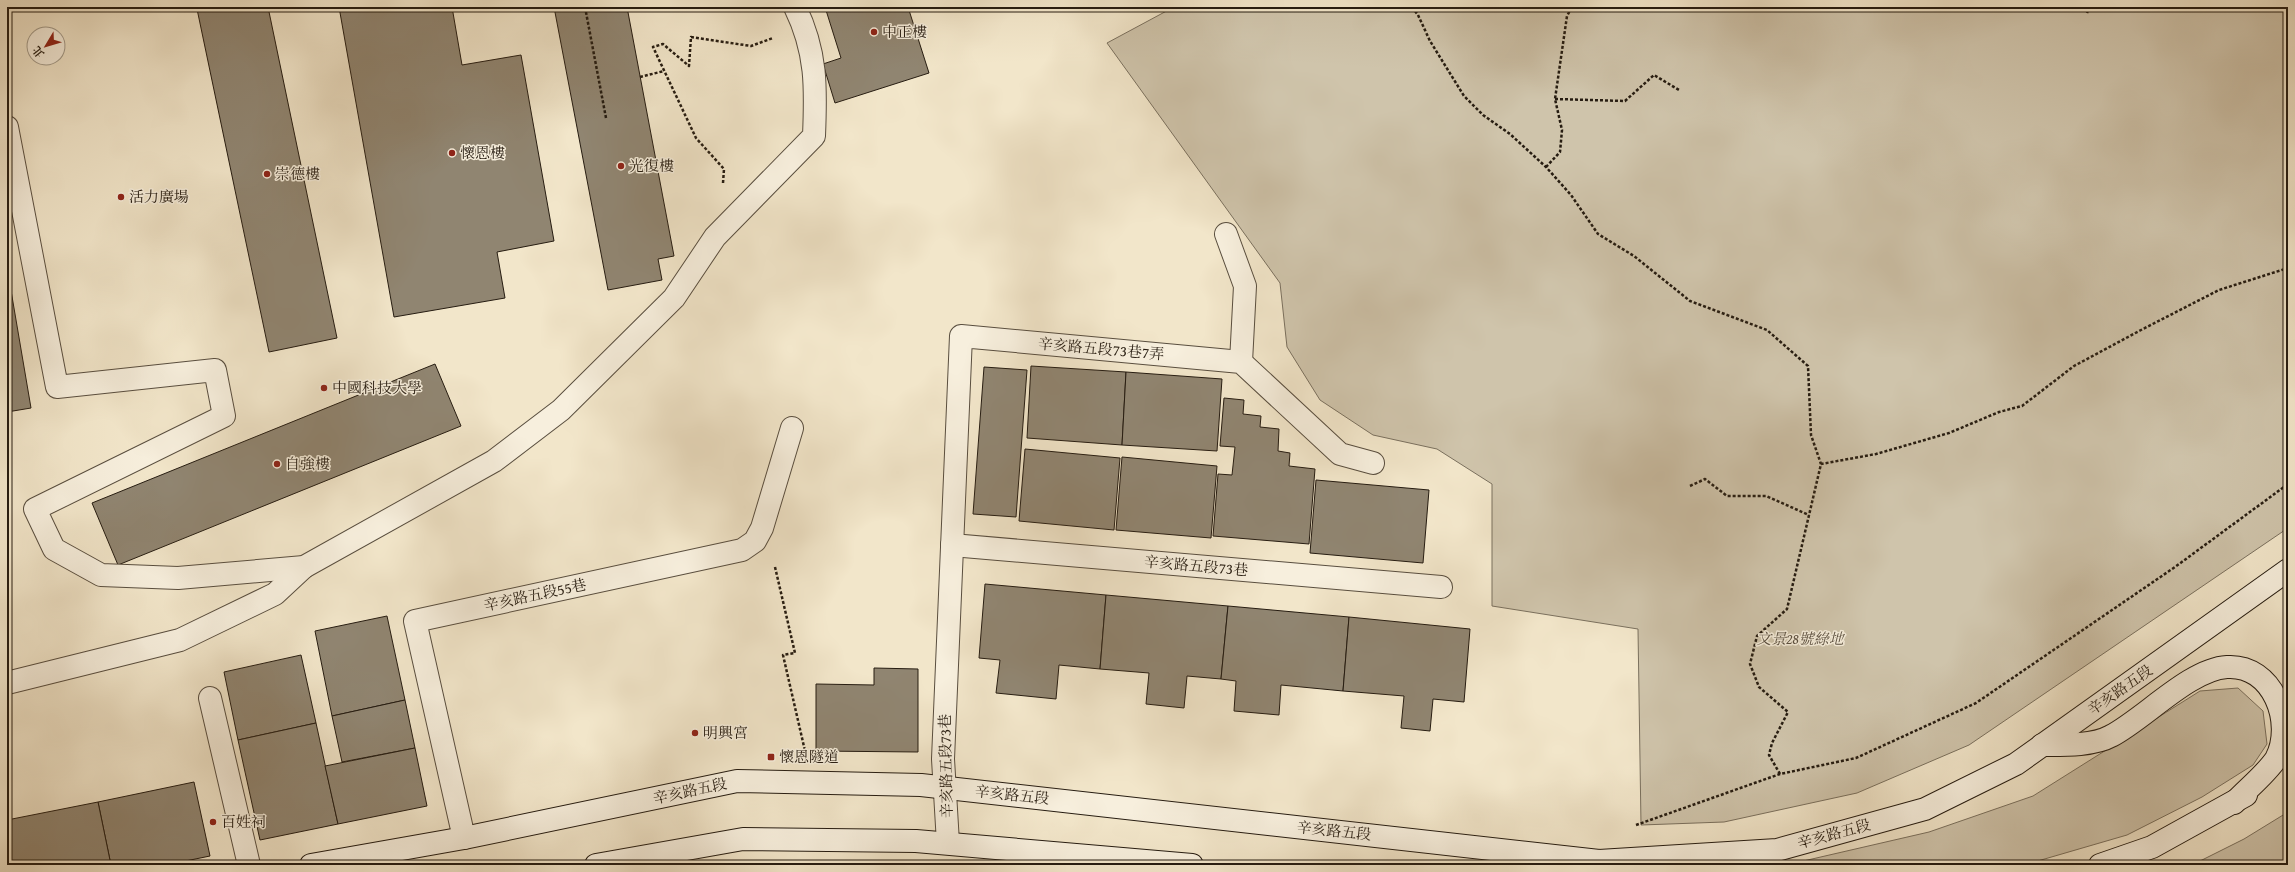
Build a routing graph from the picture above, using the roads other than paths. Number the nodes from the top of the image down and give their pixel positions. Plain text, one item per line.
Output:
1 (796, 7) edge
2 (7, 127) edge
3 (1226, 234) dead end
4 (961, 336) joint
5 (1241, 362) junction
6 (792, 428) dead end
7 (1373, 463) dead end
8 (952, 545) junction
9 (304, 567) junction
10 (2288, 570) edge
11 (1441, 587) dead end
12 (7, 683) edge
13 (210, 698) dead end
14 (2042, 745) junction
15 (2288, 766) edge
16 (944, 788) junction
17 (2234, 803) junction
18 (464, 838) junction
19 (948, 843) junction
20 (250, 865) edge
21 (311, 865) edge
22 (596, 865) edge
23 (1192, 865) edge
24 (2100, 865) edge

1 - 9 main road
2 - 9 main road
3 - 5 main road
4 - 5 main road, 辛亥路五段73巷7弄
4 - 8 main road, 辛亥路五段73巷
5 - 7 main road
6 - 18 main road, 辛亥路五段55巷
8 - 11 main road, 辛亥路五段73巷
8 - 16 main road, 辛亥路五段73巷
9 - 12 main road
10 - 14 main road, 辛亥路五段
13 - 20 main road
14 - 16 main road, 辛亥路五段
14 - 17 main road
15 - 17 main road
16 - 18 main road, 辛亥路五段
16 - 19 main road, 辛亥路五段73巷
17 - 24 main road
18 - 21 main road, 辛亥路五段
19 - 22 main road
19 - 23 main road

